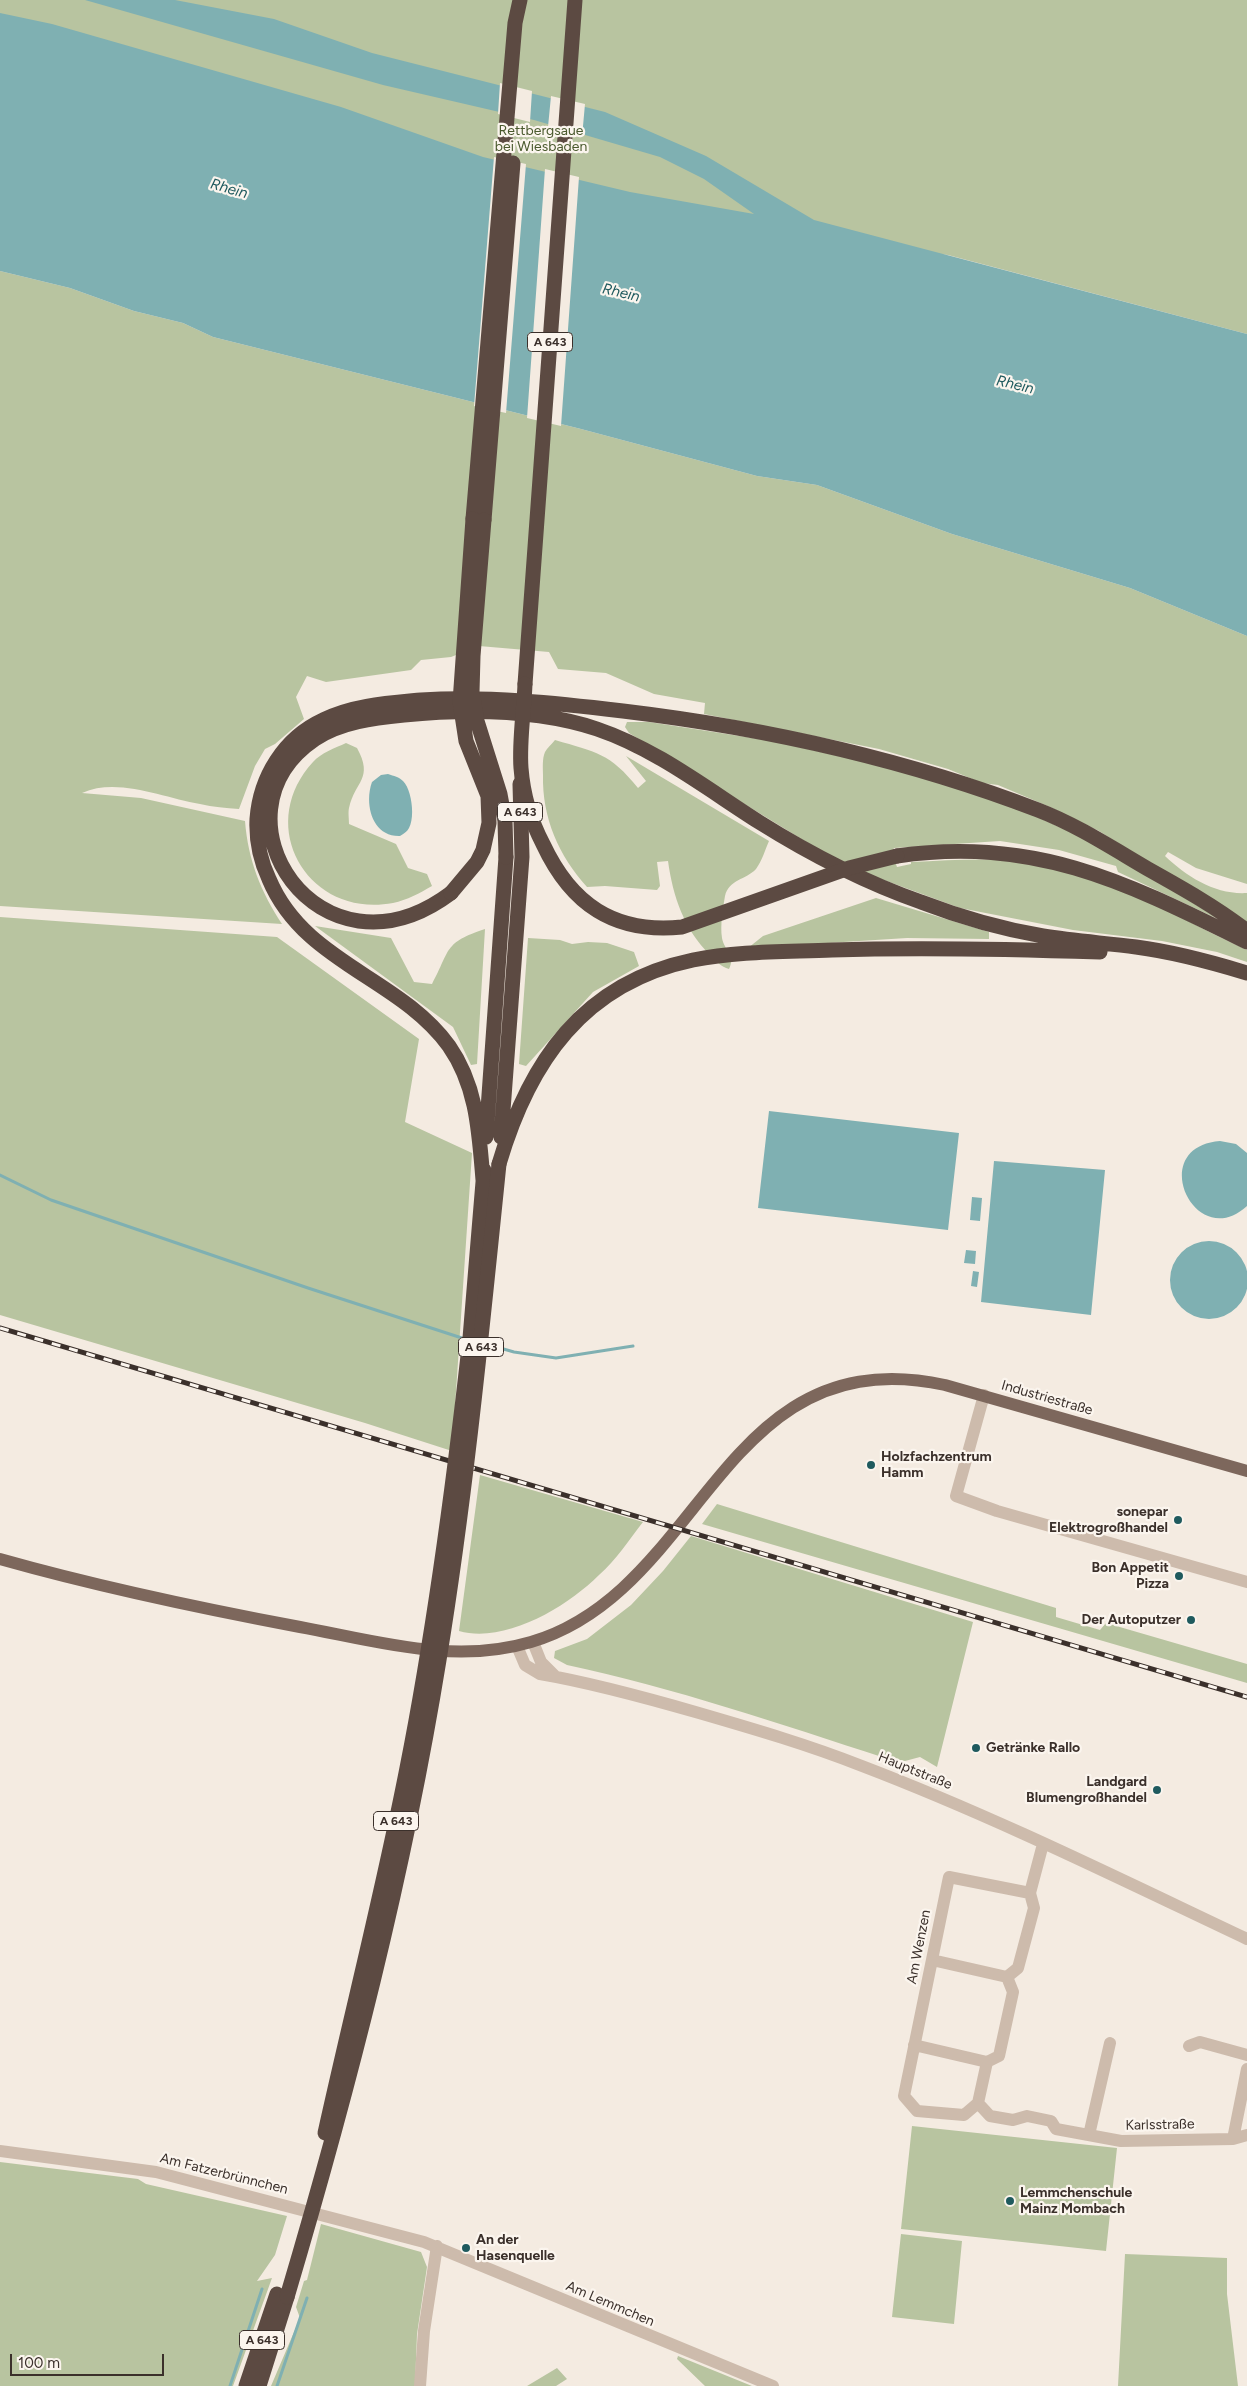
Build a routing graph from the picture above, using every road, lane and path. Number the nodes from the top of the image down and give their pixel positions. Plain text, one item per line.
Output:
1 (520, 0) edge
2 (527, 0) edge
3 (575, 0) edge
4 (404, 708) junction
5 (521, 767) junction
6 (1247, 931) edge
7 (1247, 942) edge
8 (1218, 964) junction
9 (1247, 973) edge
10 (499, 1164) junction
11 (483, 1180) junction
12 (984, 1395) junction
13 (1247, 1471) edge
14 (0, 1559) edge
15 (1247, 1582) edge
16 (533, 1642) junction
17 (517, 1646) junction
18 (555, 1676) junction
19 (1043, 1844) junction
20 (1030, 1893) junction
21 (1247, 1939) edge
22 (932, 1960) junction
23 (1007, 1977) junction
24 (1110, 2043) dead end
25 (914, 2045) junction
26 (1189, 2046) dead end
27 (1247, 2055) edge
28 (987, 2062) junction
29 (1247, 2069) edge
30 (978, 2104) junction
31 (1088, 2135) junction
32 (1247, 2135) edge
33 (1233, 2139) junction
34 (0, 2152) edge
35 (437, 2246) junction
36 (282, 2296) junction
37 (246, 2386) edge
38 (259, 2386) edge
39 (420, 2386) edge
40 (773, 2386) edge

1 - 4 highway, bridge
2 - 11 highway, A 643, bridge
3 - 5 highway, A 643, bridge
4 - 6 highway
4 - 8 highway
4 - 11 highway
5 - 7 highway, bridge
5 - 10 highway, A 643, bridge
8 - 9 highway
8 - 10 highway
10 - 36 highway, A 643, bridge
11 - 36 highway, A 643, bridge
12 - 13 main road, Industriestraße
12 - 15 street
12 - 16 main road, Industriestraße
14 - 17 main road, Industriestraße
16 - 17 main road, Industriestraße
16 - 18 street
17 - 18 street, Hauptstraße
18 - 19 street, Hauptstraße
19 - 20 street
19 - 21 street, Hauptstraße
20 - 22 street, Am Wenzen
20 - 23 street
22 - 23 street
22 - 25 street, Am Wenzen
23 - 28 street
24 - 31 street
25 - 28 street
25 - 30 street, Am Wenzen
26 - 27 street
28 - 30 street
29 - 33 street
30 - 31 street, Karlsstraße
31 - 33 street, Karlsstraße
32 - 33 street, Karlsstraße
34 - 35 street, Am Fatzerbrünnchen
35 - 39 street
35 - 40 street, Am Lemmchen
36 - 37 highway, A 643
36 - 38 highway, A 643

